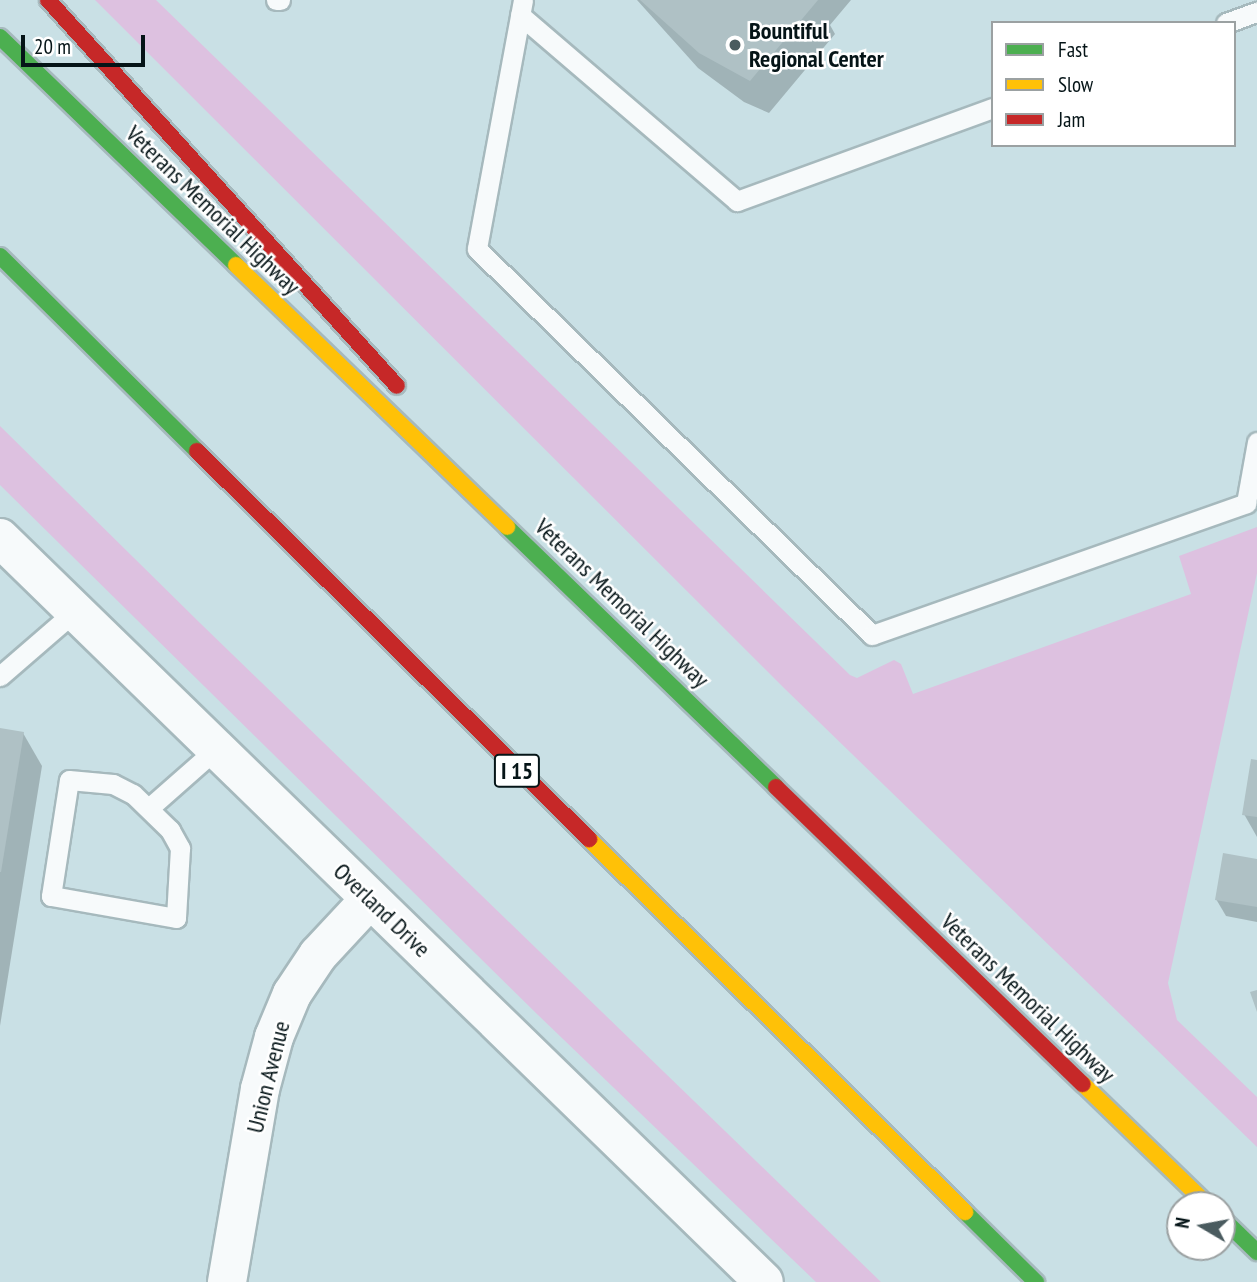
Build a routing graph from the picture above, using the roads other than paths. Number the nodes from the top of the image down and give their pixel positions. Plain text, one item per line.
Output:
1 (48, 0) edge
2 (521, 7) edge
3 (1257, 12) edge
4 (1232, 21) edge
5 (0, 37) edge
6 (991, 109) edge
7 (0, 256) edge
8 (410, 401) dead end
9 (1257, 442) edge
10 (465, 462) dead end
11 (0, 538) edge
12 (75, 611) junction
13 (614, 627) junction
14 (0, 676) edge
15 (217, 748) junction
16 (149, 808) junction
17 (370, 899) junction
18 (1194, 1191) edge
19 (1236, 1232) edge
20 (1257, 1252) edge
21 (227, 1282) edge
22 (764, 1282) edge
23 (1036, 1282) edge

1 - 8 highway
2 - 6 lane
2 - 9 lane
3 - 4 lane
5 - 13 highway, Veterans Memorial Highway
7 - 23 highway, I 15
10 - 13 highway
11 - 12 street, Overland Drive
12 - 14 lane
12 - 15 street, Overland Drive
13 - 18 highway, Veterans Memorial Highway
15 - 16 lane
15 - 17 street, Overland Drive
16 - 16 lane
17 - 21 street, Union Avenue
17 - 22 street, Overland Drive
19 - 20 highway

